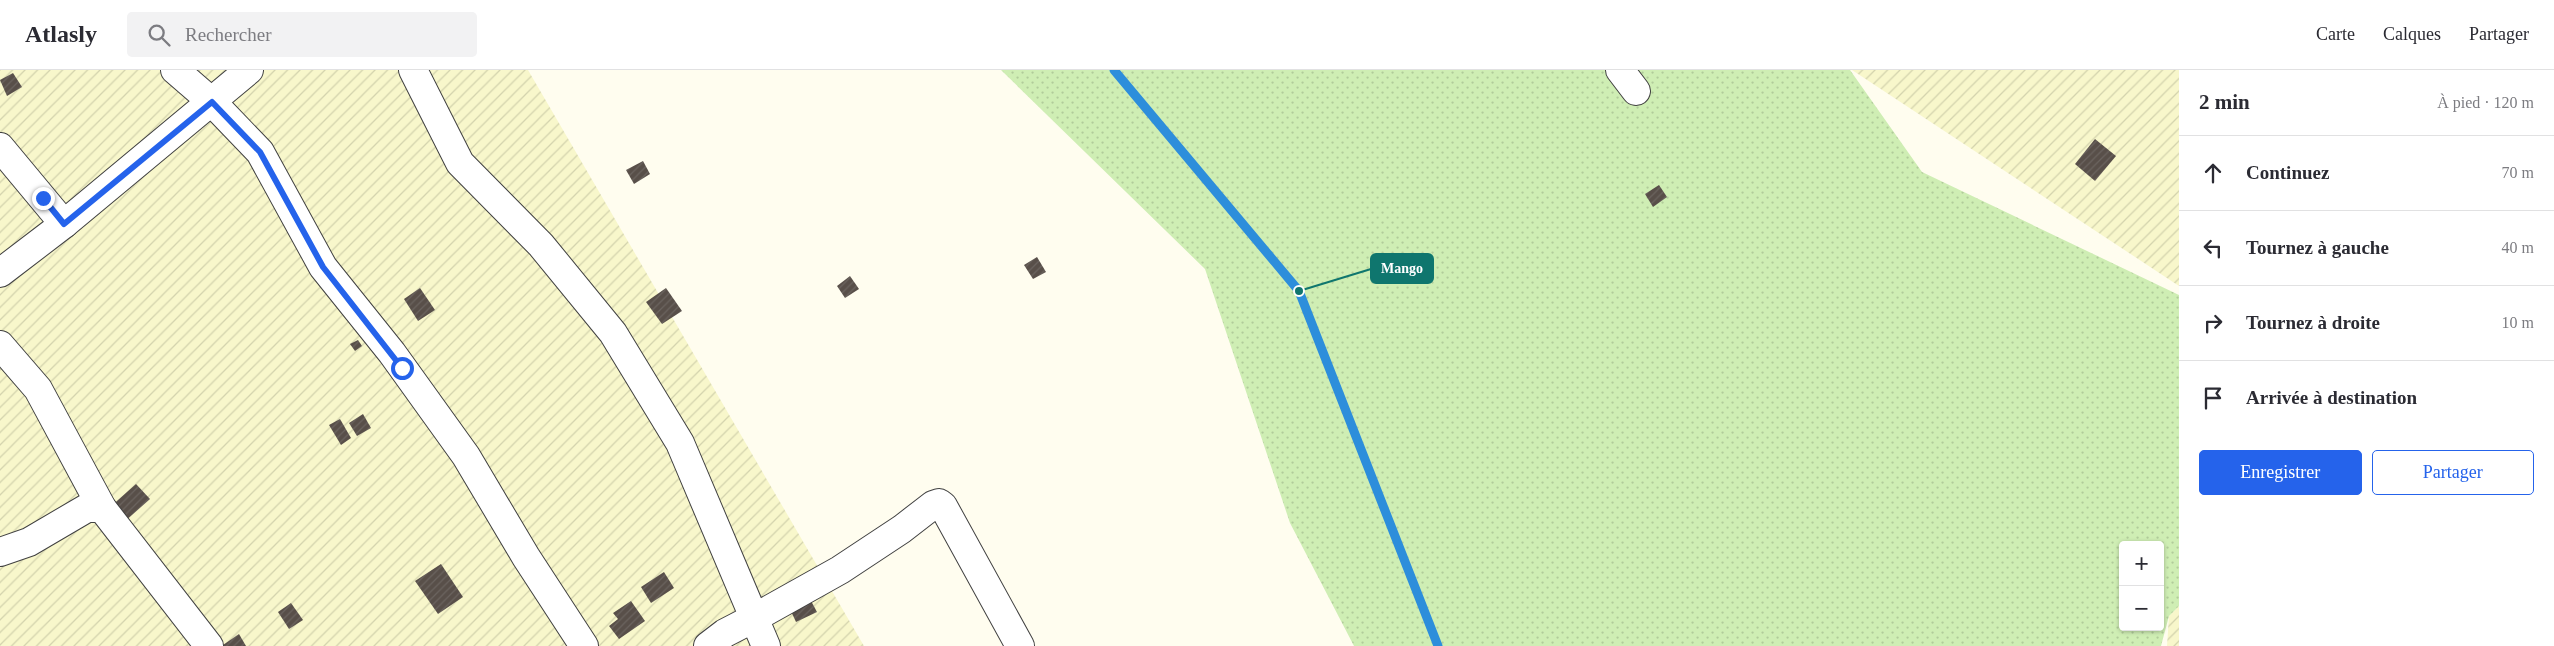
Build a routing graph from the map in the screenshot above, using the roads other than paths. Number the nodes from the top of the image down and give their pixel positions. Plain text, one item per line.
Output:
1 (175, 70) edge
2 (249, 70) edge
3 (413, 70) edge
4 (1620, 70) edge
5 (1636, 91) dead end
6 (212, 102) junction
7 (0, 147) edge
8 (64, 224) junction
9 (0, 273) edge
10 (0, 345) edge
11 (102, 508) junction
12 (0, 552) edge
13 (756, 617) junction
14 (209, 646) edge
15 (584, 646) edge
16 (708, 646) edge
17 (766, 646) edge
18 (1020, 646) edge

1 - 6 street
2 - 6 street
3 - 13 street
4 - 5 street
6 - 8 street
6 - 15 street
7 - 8 street
8 - 9 street
10 - 11 street
11 - 12 street
11 - 14 street
13 - 16 street
13 - 17 street
13 - 18 street

